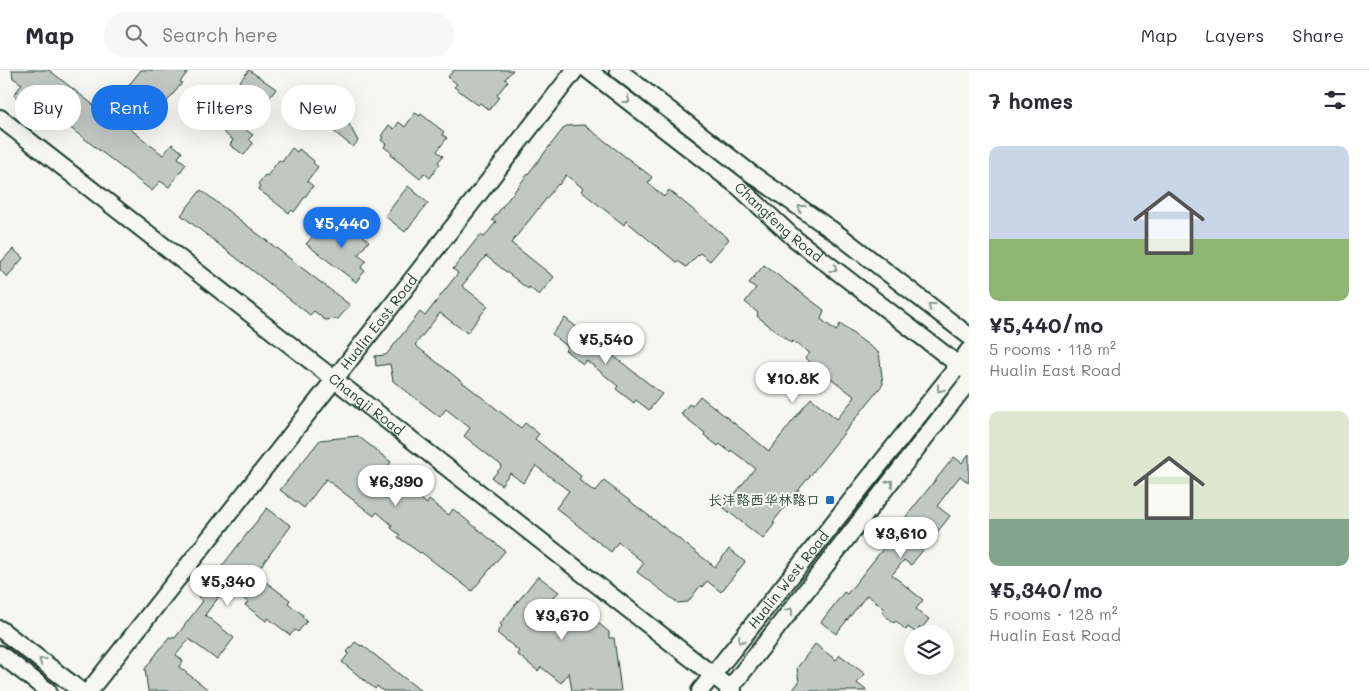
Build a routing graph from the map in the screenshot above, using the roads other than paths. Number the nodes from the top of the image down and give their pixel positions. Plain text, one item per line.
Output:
1 (575, 70) edge
2 (588, 70) edge
3 (618, 70) edge
4 (0, 118) edge
5 (969, 336) edge
6 (969, 350) edge
7 (964, 370) edge
8 (334, 380) junction
9 (969, 381) edge
10 (0, 628) edge
11 (0, 654) edge
12 (712, 675) junction
13 (730, 690) edge
14 (48, 691) edge
15 (81, 691) edge
16 (89, 691) edge
17 (700, 691) edge

1 - 8 street, Hualin East Road
2 -> 7 street, Changfeng Road
5 -> 3 street, Changfeng Road
4 - 8 street, Changji Road
6 - 7 street, Hualin West Road
7 -> 12 street, Hualin West Road
8 - 12 street, Changji Road
8 - 16 street, Hualin East Road
13 -> 9 street, Hualin West Road
15 -> 10 street
11 - 14 street
12 - 13 street, Changji Road
12 - 17 street, Hualin West Road

